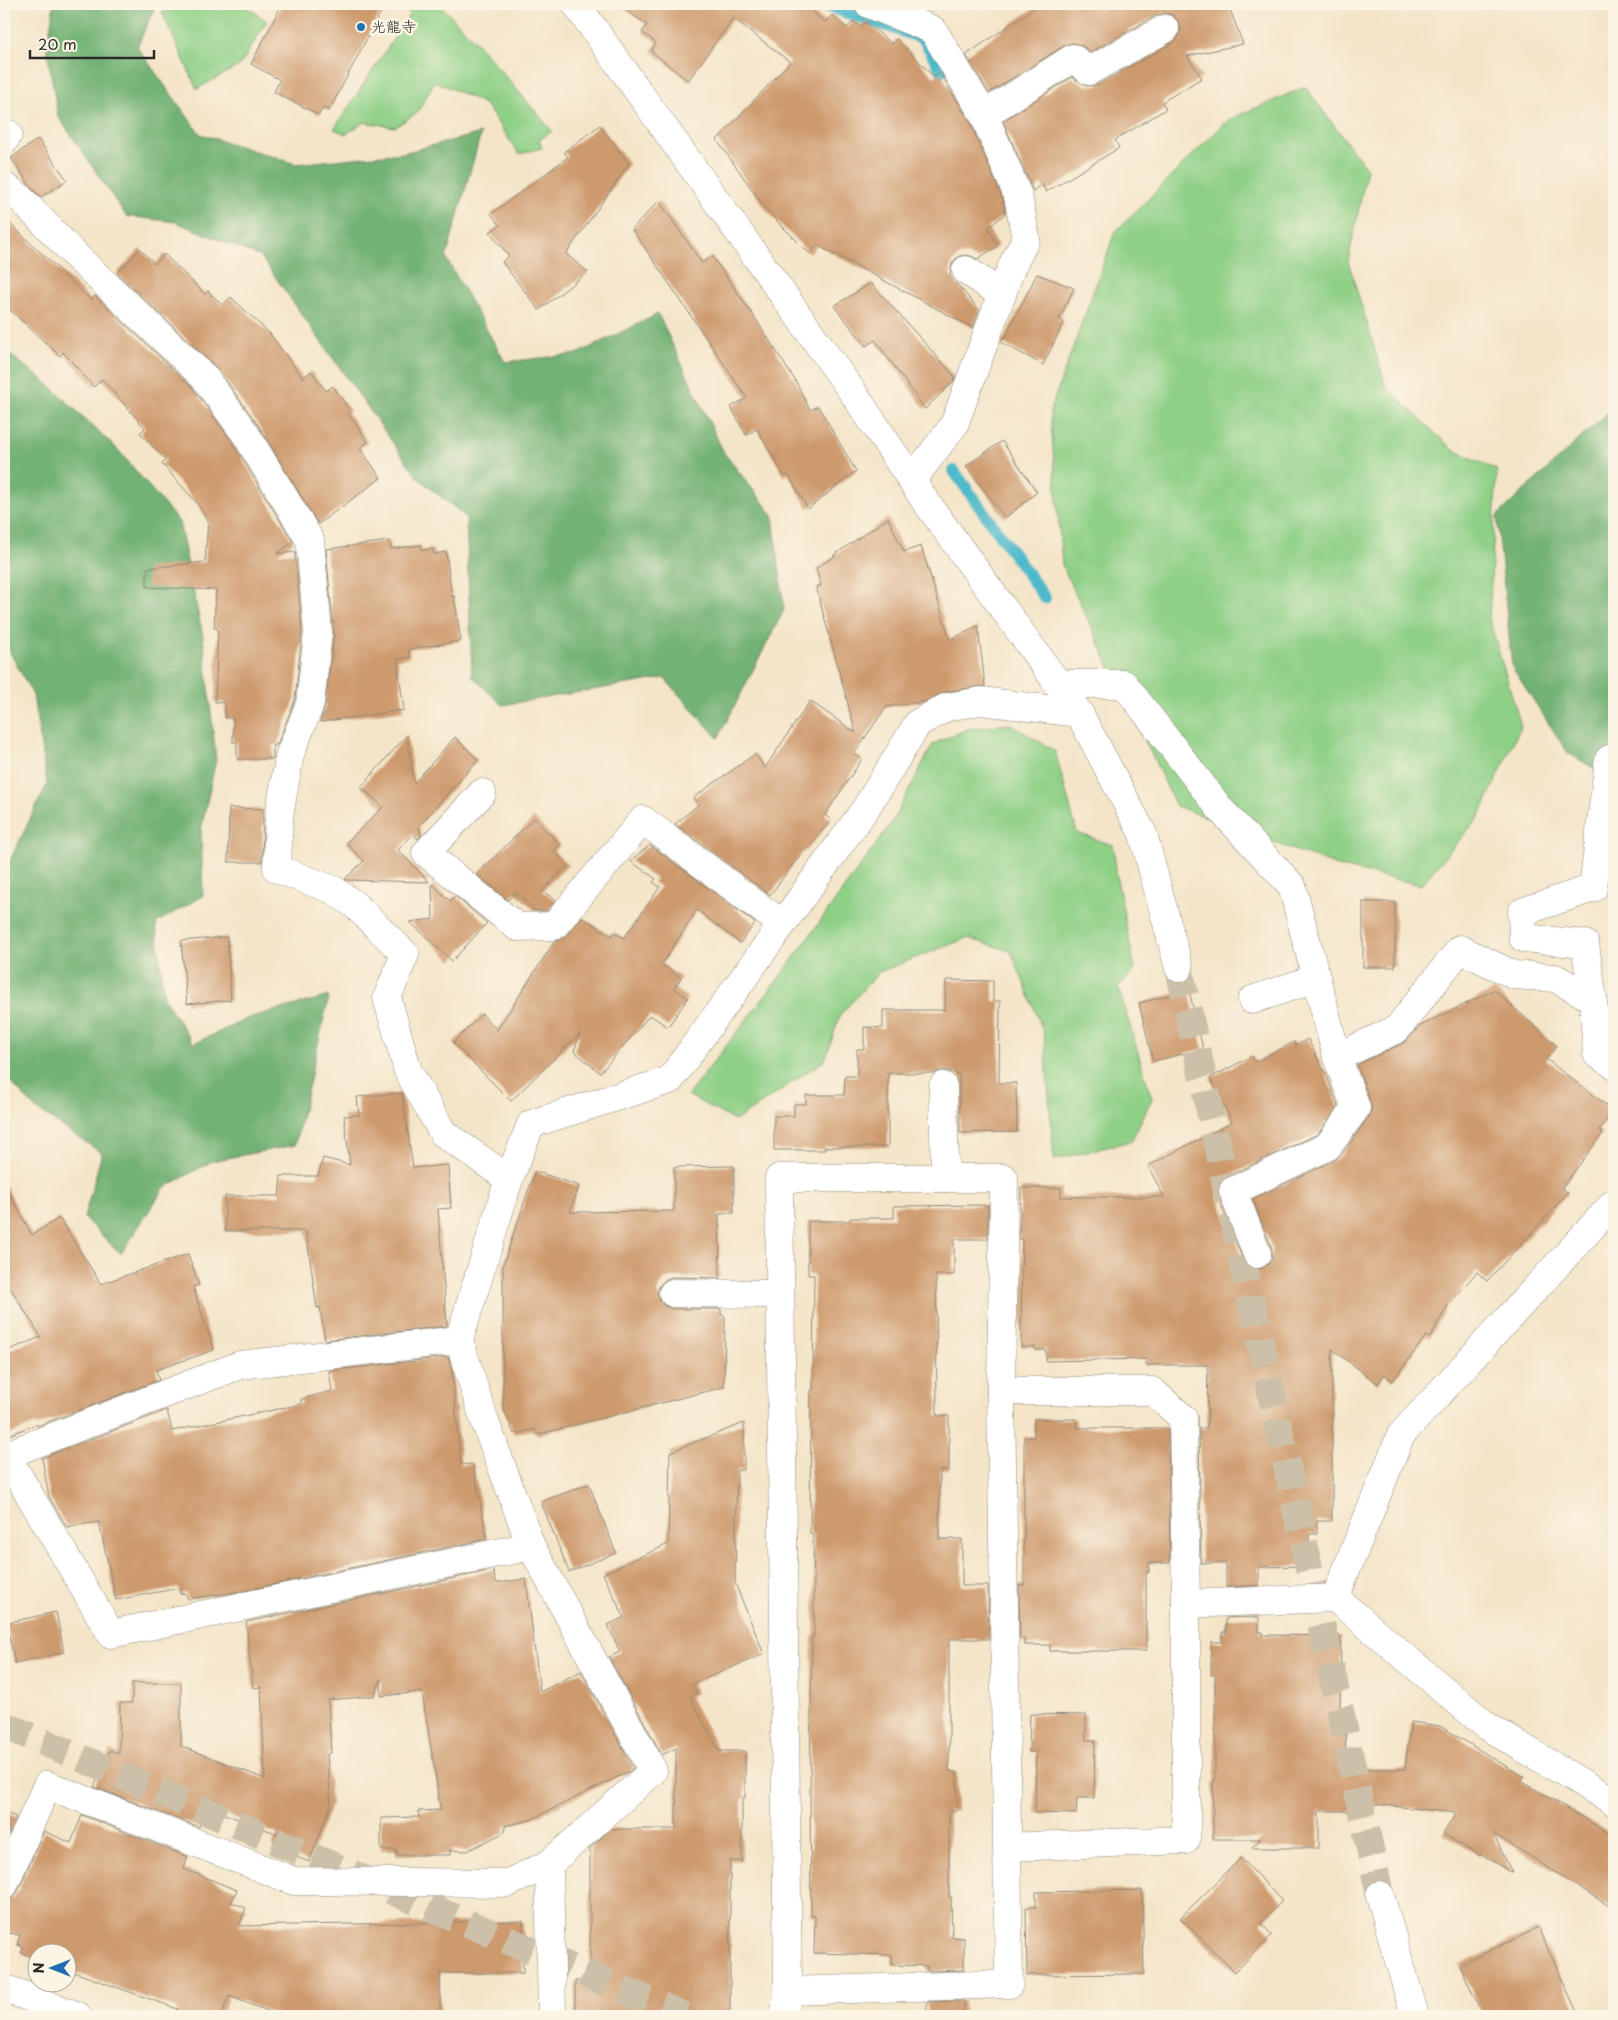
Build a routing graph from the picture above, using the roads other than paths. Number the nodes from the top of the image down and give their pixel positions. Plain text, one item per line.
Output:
1 (576, 4) edge
2 (869, 4) edge
3 (1166, 29) dead end
4 (984, 115) junction
5 (4, 186) edge
6 (966, 270) dead end
7 (1002, 295) junction
8 (912, 480) junction
9 (1058, 684) junction
10 (1078, 712) junction
11 (1609, 758) dead end
12 (482, 793) dead end
13 (782, 924) junction
14 (1179, 968) tunnel mouth
15 (1316, 978) junction
16 (1593, 999) junction
17 (1252, 1000) dead end
18 (1336, 1057) junction
19 (1614, 1065) edge
20 (943, 1086) dead end
21 (945, 1178) junction
22 (509, 1179) junction
23 (1614, 1203) edge
24 (1257, 1254) dead end
25 (674, 1293) dead end
26 (780, 1294) junction
27 (459, 1340) junction
28 (1001, 1391) junction
29 (531, 1546) junction
30 (1335, 1598) junction
31 (1186, 1604) junction
32 (1614, 1802) edge
33 (1007, 1847) junction
34 (549, 1864) junction
35 (4, 1885) edge
36 (1380, 1895) tunnel mouth
37 (4, 1988) edge
38 (786, 2004) edge
39 (78, 2016) edge
40 (552, 2016) edge
41 (1415, 2016) edge

1 - 8 street
2 - 4 street
3 - 4 street
4 - 7 street
5 - 22 street
6 - 7 street
7 - 8 street
8 - 9 street
9 - 10 street
9 - 15 street
10 - 13 street
10 - 14 street
11 - 16 street
12 - 13 street
13 - 22 street
15 - 17 street
15 - 18 street
16 - 18 street
16 - 19 street
18 - 24 street
20 - 21 street
21 - 26 street
21 - 28 street
22 - 27 street
23 - 30 street
25 - 26 street
26 - 38 street
27 - 29 street
27 - 29 street
28 - 31 street
28 - 33 street
29 - 34 street
30 - 31 street
30 - 32 street
31 - 33 street
33 - 38 street
34 - 35 street
34 - 40 street
36 - 41 street
37 - 39 street

